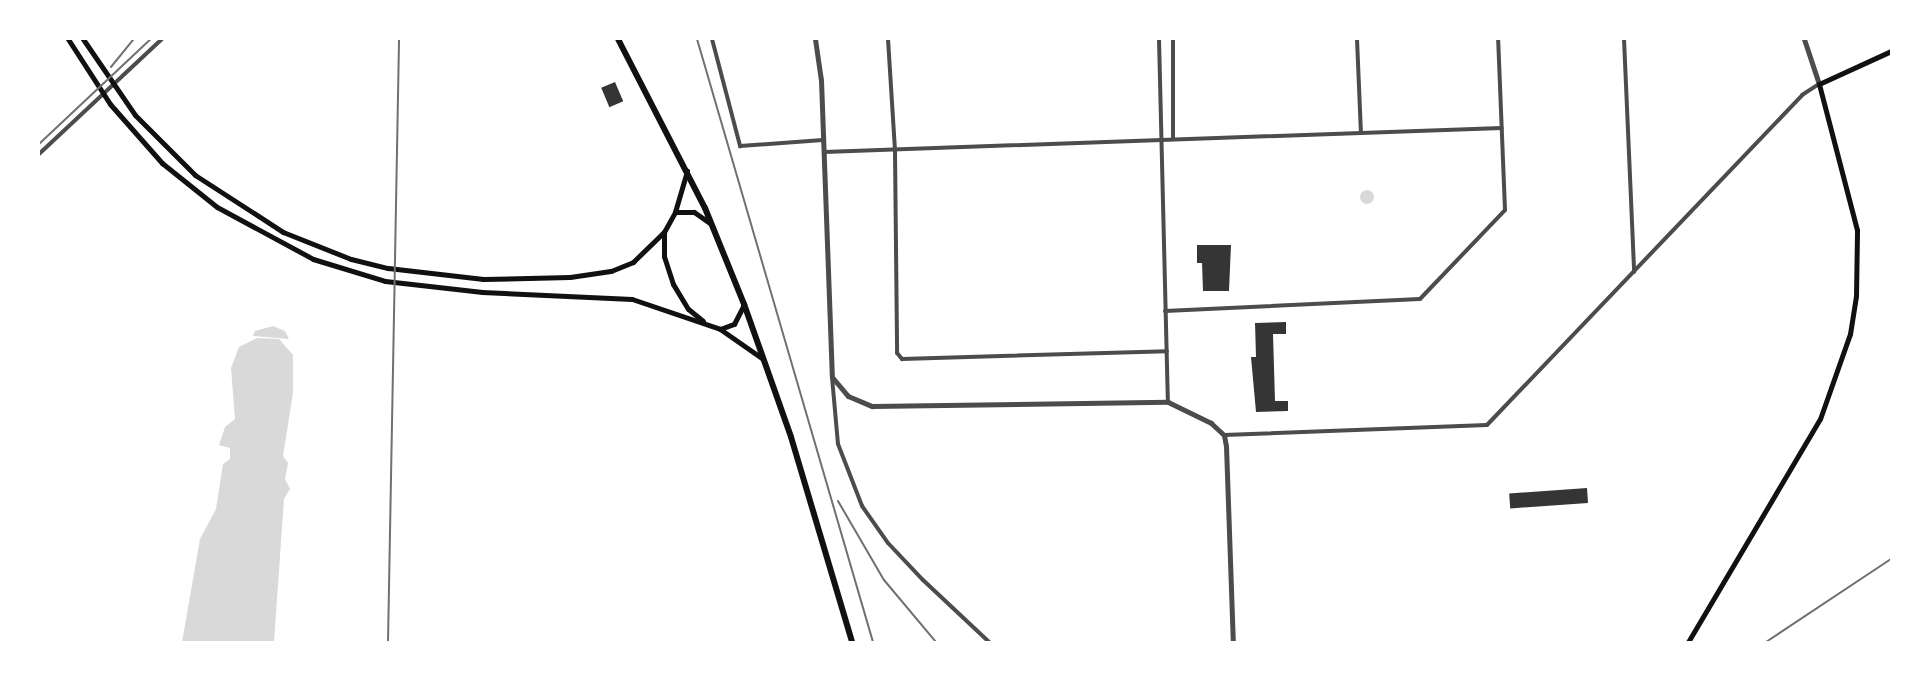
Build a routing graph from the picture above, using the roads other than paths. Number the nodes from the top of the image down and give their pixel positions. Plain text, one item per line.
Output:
1 (68, 39) edge
2 (83, 39) edge
3 (162, 39) edge
4 (618, 39) edge
5 (712, 39) edge
6 (815, 39) edge
7 (888, 39) edge
8 (1159, 39) edge
9 (1173, 39) edge
10 (1357, 39) edge
11 (1498, 39) edge
12 (1624, 39) edge
13 (1804, 39) edge
14 (1891, 51) edge
15 (1819, 84) junction
16 (1502, 128) junction
17 (1361, 132) junction
18 (1173, 139) junction
19 (1162, 140) junction
20 (823, 141) junction
21 (895, 151) junction
22 (824, 152) junction
23 (39, 154) edge
24 (687, 171) junction
25 (675, 212) junction
26 (710, 223) junction
27 (664, 232) junction
28 (1634, 272) junction
29 (744, 304) junction
30 (1165, 311) junction
31 (707, 325) junction
32 (720, 329) junction
33 (1167, 351) junction
34 (765, 360) junction
35 (832, 377) junction
36 (1168, 402) junction
37 (1224, 435) junction
38 (852, 642) edge
39 (989, 642) edge
40 (1233, 642) edge
41 (1688, 642) edge

1 - 31 main road
2 - 27 main road
3 - 23 street
4 - 24 main road
5 - 20 street
6 - 20 street
7 - 21 street
8 - 19 street
9 - 18 street
10 - 17 street
11 - 16 street
12 - 28 street
13 - 15 street
14 - 15 main road
15 - 28 street
15 - 41 main road
16 - 17 street
16 - 30 street
17 - 18 street
18 - 19 street
19 - 21 street
19 - 30 street
20 - 22 street
21 - 22 street
21 - 33 street
22 - 35 street
24 - 25 main road
24 - 26 main road
25 - 26 main road
25 - 27 main road
26 - 29 main road
27 - 31 main road
28 - 37 street
29 - 32 main road
29 - 34 main road
30 - 33 street
31 - 32 main road
32 - 34 main road
33 - 36 street
34 - 38 main road
35 - 36 street
35 - 39 street
36 - 37 street
37 - 40 street

